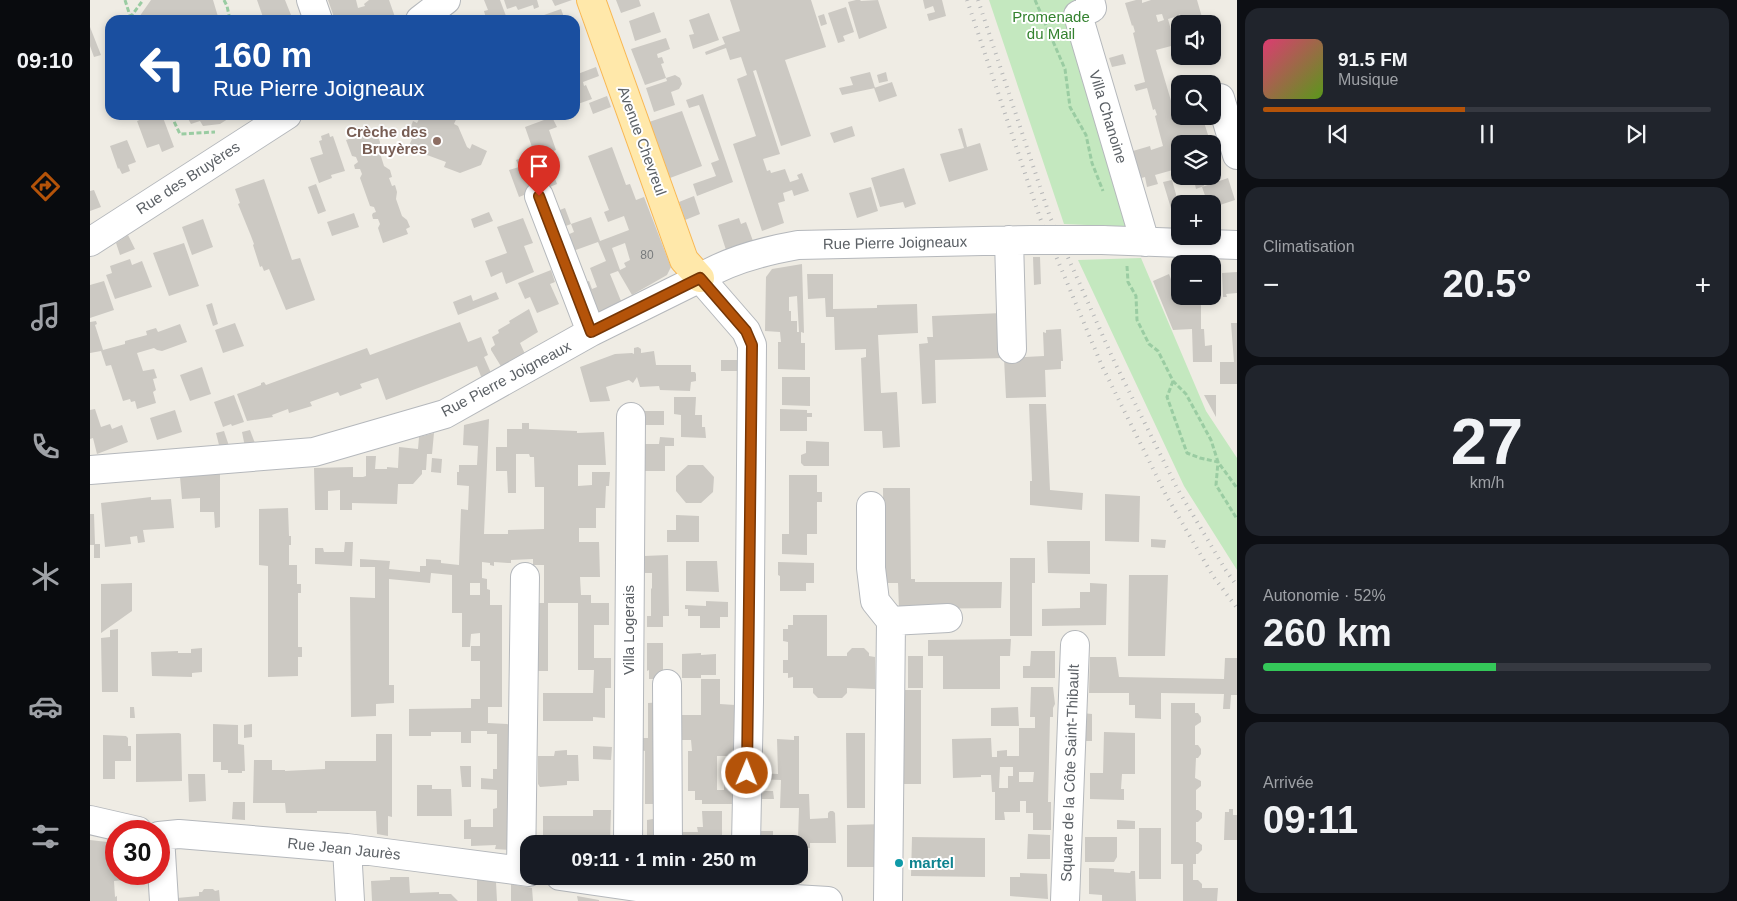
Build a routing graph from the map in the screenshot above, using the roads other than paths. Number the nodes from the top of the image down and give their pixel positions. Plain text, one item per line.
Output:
1 (311, 0) edge
2 (446, 0) edge
3 (591, 0) edge
4 (1090, 0) edge
5 (316, 15) edge
6 (426, 15) edge
7 (1221, 101) edge
8 (279, 120) edge
9 (1237, 155) edge
10 (539, 196) dead end
11 (1021, 240) junction
12 (90, 242) edge
13 (1145, 242) junction
14 (1237, 245) edge
15 (700, 278) junction
16 (591, 332) junction
17 (1012, 350) dead end
18 (631, 416) dead end
19 (90, 470) edge
20 (871, 506) dead end
21 (525, 577) dead end
22 (948, 618) dead end
23 (891, 621) junction
24 (1075, 645) dead end
25 (667, 684) dead end
26 (90, 820) edge
27 (105, 824) edge
28 (170, 834) edge
29 (525, 835) edge
30 (628, 835) edge
31 (668, 835) edge
32 (746, 835) edge
33 (347, 848) junction
34 (520, 870) edge
35 (161, 885) edge
36 (671, 885) edge
37 (742, 888) edge
38 (714, 900) edge
39 (164, 901) edge
40 (350, 901) edge
41 (828, 901) edge
42 (888, 901) edge
43 (1065, 901) edge

1 - 5 street
2 - 6 street
3 - 15 main road, Avenue Chevreul
4 - 13 street, Villa Chanoine
7 - 9 street
8 - 12 street, Rue des Bruyères
10 - 16 street
11 - 13 street, Rue Pierre Joigneaux, bridge
11 - 15 street, Rue Pierre Joigneaux
11 - 17 street
13 - 14 street, Rue Pierre Joigneaux
15 - 16 street, Rue Pierre Joigneaux
15 - 32 street
16 - 19 street, Rue Pierre Joigneaux
18 - 30 street, Villa Logerais
20 - 23 street
21 - 29 street
22 - 23 street
23 - 42 street
24 - 43 street, Square de la Côte Saint-Thibault
25 - 31 street
26 - 27 street, Rue Jean Jaurès
28 - 33 street, Rue Jean Jaurès
33 - 34 street, Rue Jean Jaurès
33 - 40 street
35 - 39 street
36 - 38 street
37 - 38 street
37 - 41 street

